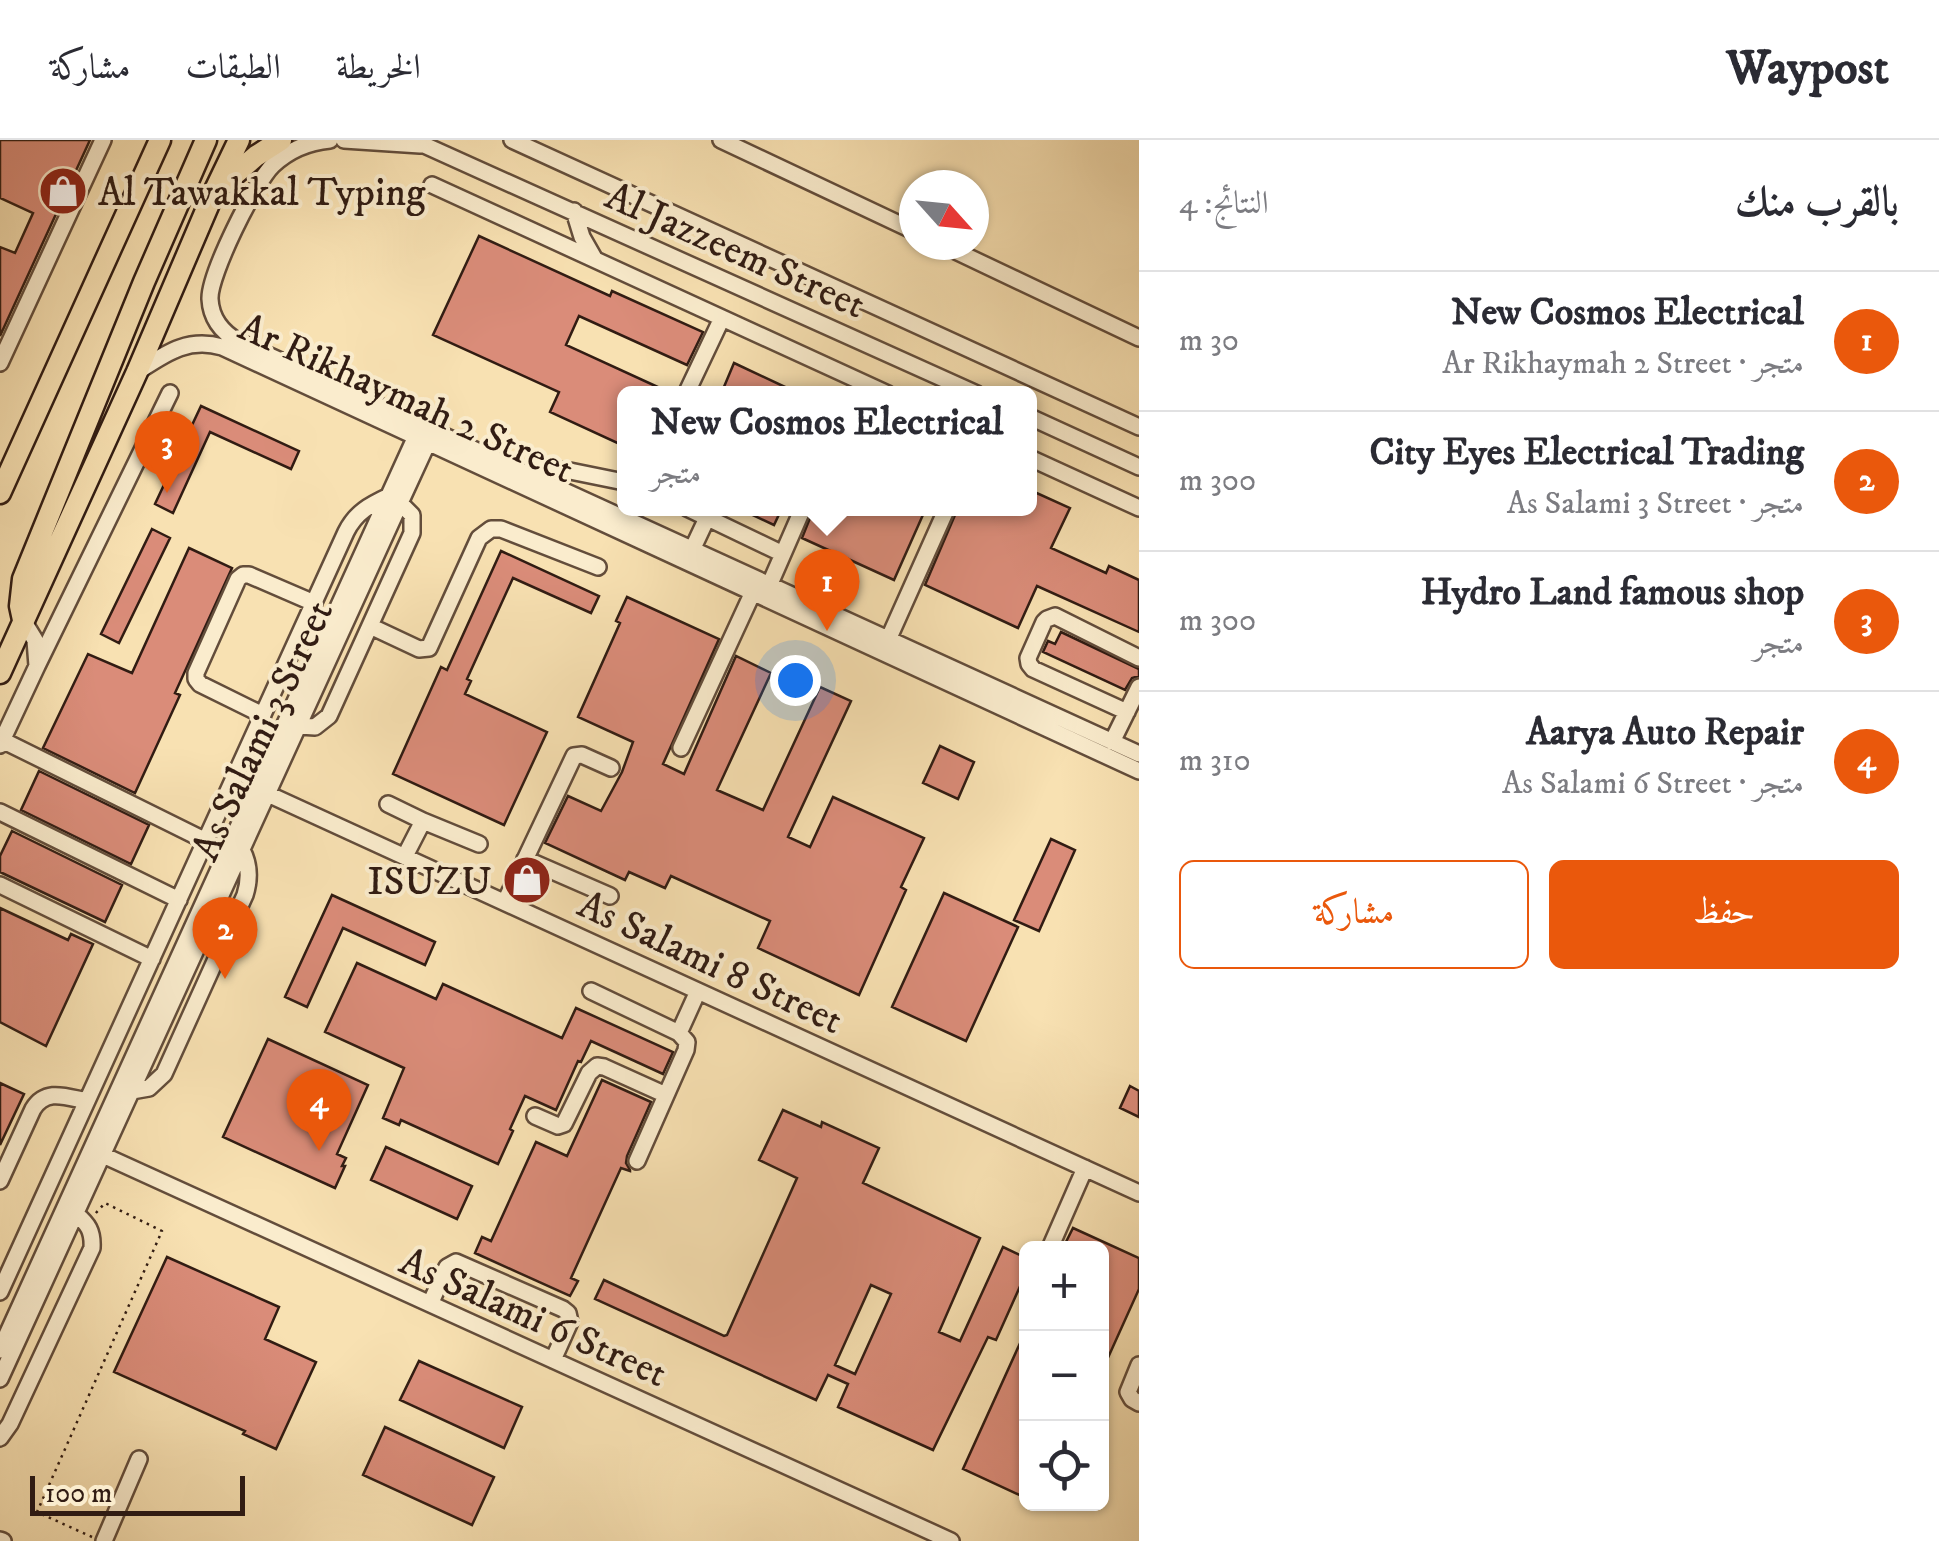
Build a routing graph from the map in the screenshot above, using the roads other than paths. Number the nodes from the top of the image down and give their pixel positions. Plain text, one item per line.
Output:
1 (103, 140) edge
2 (160, 140) edge
3 (206, 140) edge
4 (239, 140) edge
5 (281, 140) edge
6 (330, 140) edge
7 (344, 140) edge
8 (512, 140) edge
9 (721, 140) edge
10 (418, 142) edge
11 (432, 185) dead end
12 (214, 192) junction
13 (574, 211) junction
14 (899, 224) edge
15 (556, 242) junction
16 (595, 260) junction
17 (975, 260) edge
18 (722, 318) junction
19 (1139, 338) edge
20 (0, 363) edge
21 (138, 372) junction
22 (690, 386) edge
23 (855, 386) edge
24 (959, 386) edge
25 (170, 393) dead end
26 (1037, 420) edge
27 (1139, 427) edge
28 (424, 435) junction
29 (1037, 461) edge
30 (1139, 467) edge
31 (532, 477) junction
32 (617, 481) edge
33 (0, 493) edge
34 (395, 500) junction
35 (1139, 508) edge
36 (617, 516) edge
37 (617, 516) edge
38 (703, 516) edge
39 (800, 516) edge
40 (943, 516) edge
41 (707, 518) junction
42 (692, 550) junction
43 (783, 554) junction
44 (598, 567) dead end
45 (761, 589) junction
46 (314, 603) junction
47 (24, 622) junction
48 (58, 624) junction
49 (370, 626) junction
50 (888, 640) junction
51 (1139, 658) edge
52 (38, 666) junction
53 (0, 673) edge
54 (1139, 687) edge
55 (1078, 690) junction
56 (1127, 712) junction
57 (263, 715) junction
58 (1064, 720) junction
59 (298, 726) junction
60 (1, 742) edge
61 (1112, 742) junction
62 (680, 748) dead end
63 (1139, 754) edge
64 (611, 768) dead end
65 (1139, 771) edge
66 (262, 791) junction
67 (388, 804) dead end
68 (0, 812) edge
69 (423, 821) junction
70 (206, 841) junction
71 (479, 844) dead end
72 (404, 856) junction
73 (525, 858) junction
74 (0, 884) edge
75 (610, 896) dead end
76 (178, 900) junction
77 (504, 902) junction
78 (152, 959) junction
79 (591, 991) dead end
80 (698, 991) junction
81 (680, 1033) junction
82 (666, 1095) junction
83 (87, 1101) junction
84 (535, 1116) dead end
85 (97, 1152) junction
86 (637, 1162) dead end
87 (1085, 1168) junction
88 (0, 1181) edge
89 (1139, 1193) edge
90 (82, 1218) junction
91 (1053, 1241) edge
92 (2, 1282) edge
93 (430, 1304) junction
94 (0, 1350) edge
95 (552, 1360) junction
96 (1139, 1365) edge
97 (0, 1379) edge
98 (1139, 1403) edge
99 (0, 1438) edge
100 (139, 1459) dead end
101 (914, 1524) junction
102 (103, 1541) edge
103 (907, 1541) edge
104 (951, 1541) edge

1 - 20 street
2 - 33 main road
3 - 47 main road
4 - 12 main road
5 - 12 main road
6 - 28 street, Ar Rikhaymah 2 Street
7 - 10 street
8 - 27 street, Al Jazzeem Street
9 - 14 street
10 - 13 street, Al Jazzeem Street
11 - 15 street
12 - 21 main road
13 - 15 street
13 - 16 street
13 - 24 street, Al Jazzeem Street
15 - 16 street
16 - 18 street
17 - 19 street
18 - 22 street
18 - 23 street
21 - 28 street, Ar Rikhaymah 2 Street
21 - 47 main road
25 - 48 street
26 - 30 street
28 - 31 street
28 - 34 street, As Salami 3 Street
28 - 45 street, Ar Rikhaymah 2 Street
29 - 35 street
31 - 32 street
31 - 37 street, Ar Rikhaymah 2 Street
34 - 46 street
34 - 49 street
34 - 59 street, As Salami 3 Street
34 - 66 street, As Salami 3 Street
36 - 42 street, Ar Rikhaymah 2 Street
38 - 41 street
39 - 43 street
40 - 50 street
41 - 42 street
41 - 43 street
42 - 45 street, Ar Rikhaymah 2 Street
43 - 45 street
44 - 49 street
45 - 50 street, Ar Rikhaymah 2 Street
45 - 62 street
45 - 65 street, Ar Rikhaymah 2 Street
46 - 57 street
46 - 57 street
47 - 48 street
47 - 52 street
47 - 53 main road
48 - 52 street
49 - 59 street
50 - 58 street, Ar Rikhaymah 2 Street
51 - 55 street
52 - 60 street
54 - 56 street
55 - 56 street
55 - 58 street
56 - 61 street
57 - 70 street
58 - 61 street, Ar Rikhaymah 2 Street
59 - 66 street, As Salami 3 Street
60 - 70 street
61 - 63 street, Ar Rikhaymah 2 Street
64 - 73 street
66 - 72 street, As Salami 8 Street
66 - 85 street, As Salami 3 Street
66 - 85 street, As Salami 3 Street
67 - 69 street
68 - 76 street
69 - 71 street
69 - 72 street
70 - 76 street
72 - 77 street, As Salami 8 Street
73 - 75 street
73 - 77 street
74 - 78 street
76 - 78 street
77 - 80 street, As Salami 8 Street
78 - 83 street
79 - 81 street
80 - 81 street
80 - 87 street, As Salami 8 Street
81 - 82 street
82 - 84 street
82 - 86 street
83 - 88 street
83 - 92 street
85 - 90 street, As Salami 3 Street
85 - 93 street, As Salami 6 Street
85 - 94 street, As Salami 3 Street
87 - 89 street, As Salami 8 Street
87 - 91 street
90 - 97 street, As Salami 3 Street
90 - 99 street
93 - 95 street, As Salami 6 Street
93 - 95 street
95 - 101 street, As Salami 6 Street
96 - 98 street
100 - 102 street
101 - 103 street
101 - 104 street, As Salami 6 Street

